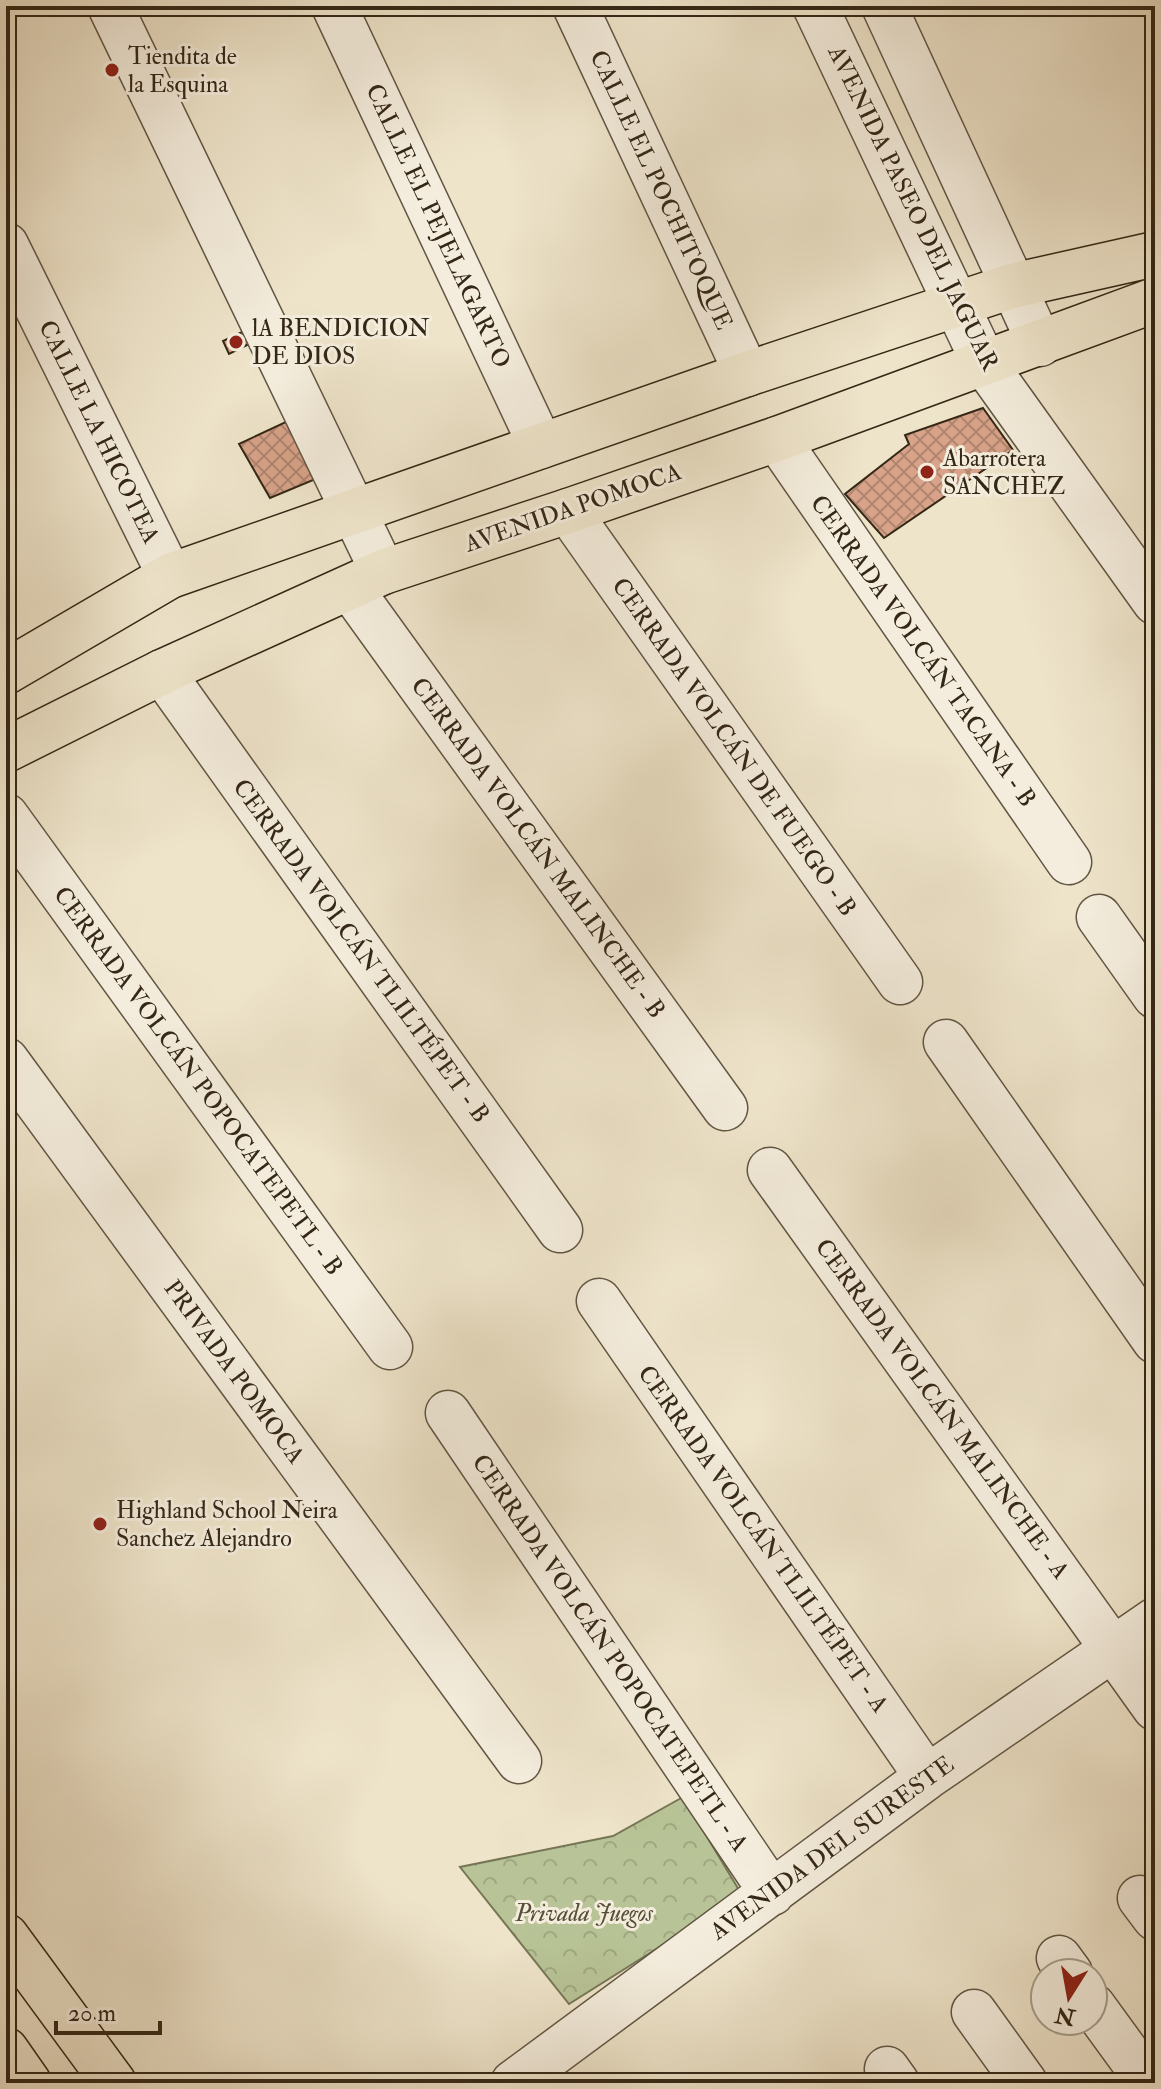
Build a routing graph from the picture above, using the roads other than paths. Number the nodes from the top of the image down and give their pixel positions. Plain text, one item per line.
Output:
1 (110, 6) edge
2 (334, 6) edge
3 (575, 6) edge
4 (815, 6) edge
5 (884, 6) edge
6 (6, 245) edge
7 (1155, 254) edge
8 (1012, 286) junction
9 (1155, 300) edge
10 (957, 305) junction
11 (1040, 344) junction
12 (984, 363) junction
13 (747, 374) junction
14 (777, 439) junction
15 (541, 446) junction
16 (568, 511) junction
17 (354, 512) junction
18 (170, 576) junction
19 (366, 580) junction
20 (1155, 602) edge
21 (6, 672) edge
22 (162, 672) junction
23 (7, 749) edge
24 (6, 816) edge
25 (1069, 862) dead end
26 (1099, 917) dead end
27 (900, 982) dead end
28 (1155, 996) edge
29 (946, 1042) dead end
30 (6, 1060) edge
31 (725, 1108) dead end
32 (770, 1170) dead end
33 (560, 1230) dead end
34 (599, 1301) dead end
35 (1155, 1341) edge
36 (390, 1347) dead end
37 (448, 1413) dead end
38 (1155, 1620) edge
39 (1114, 1649) junction
40 (1155, 1708) edge
41 (519, 1761) dead end
42 (927, 1777) junction
43 (772, 1893) junction
44 (6, 1936) edge
45 (974, 2012) dead end
46 (1109, 2028) edge
47 (6, 2050) edge
48 (29, 2083) edge
49 (114, 2083) edge
50 (513, 2083) edge
51 (1025, 2083) edge
52 (1149, 2083) edge

1 - 17 street, CERRADA VOLCÁN MALINCHE - B
2 - 15 street, CALLE EL PEJELAGARTO
3 - 13 street, CALLE EL POCHITOQUE
4 - 10 street, AVENIDA PASEO DEL JAGUAR
5 - 8 street
6 - 18 street, CALLE LA HICOTEA
7 - 8 main road
8 - 10 main road
8 - 11 street
9 - 11 main road, AVENIDA POMOCA
10 - 12 street, AVENIDA PASEO DEL JAGUAR
10 - 13 main road
11 - 12 main road, AVENIDA POMOCA
12 - 14 main road, AVENIDA POMOCA
12 - 20 street, AVENIDA PASEO DEL JAGUAR
13 - 15 main road
14 - 16 main road, AVENIDA POMOCA
14 - 25 street, CERRADA VOLCÁN TACANA - B
15 - 17 main road
16 - 19 main road, AVENIDA POMOCA
16 - 27 street, CERRADA VOLCÁN DE FUEGO - B
17 - 18 main road
17 - 19 street, CERRADA VOLCÁN MALINCHE - B
18 - 21 main road
19 - 22 main road, AVENIDA POMOCA
19 - 31 street, CERRADA VOLCÁN MALINCHE - B
22 - 23 main road, AVENIDA POMOCA
22 - 33 street, CERRADA VOLCÁN TLILTÉPET - B
24 - 36 street, CERRADA VOLCÁN POPOCATEPETL - B
26 - 28 street
29 - 35 street
30 - 41 street, PRIVADA POMOCA
32 - 39 street, CERRADA VOLCÁN MALINCHE - A
34 - 42 street, CERRADA VOLCÁN TLILTÉPET - A
37 - 43 street, CERRADA VOLCÁN POPOCATEPETL - A
38 - 39 street, AVENIDA DEL SURESTE
39 - 40 street, CERRADA VOLCÁN MALINCHE - A
39 - 42 street, AVENIDA DEL SURESTE
42 - 43 street, AVENIDA DEL SURESTE
43 - 50 street, AVENIDA DEL SURESTE
44 - 49 main road
45 - 51 street
46 - 52 street
47 - 48 main road

